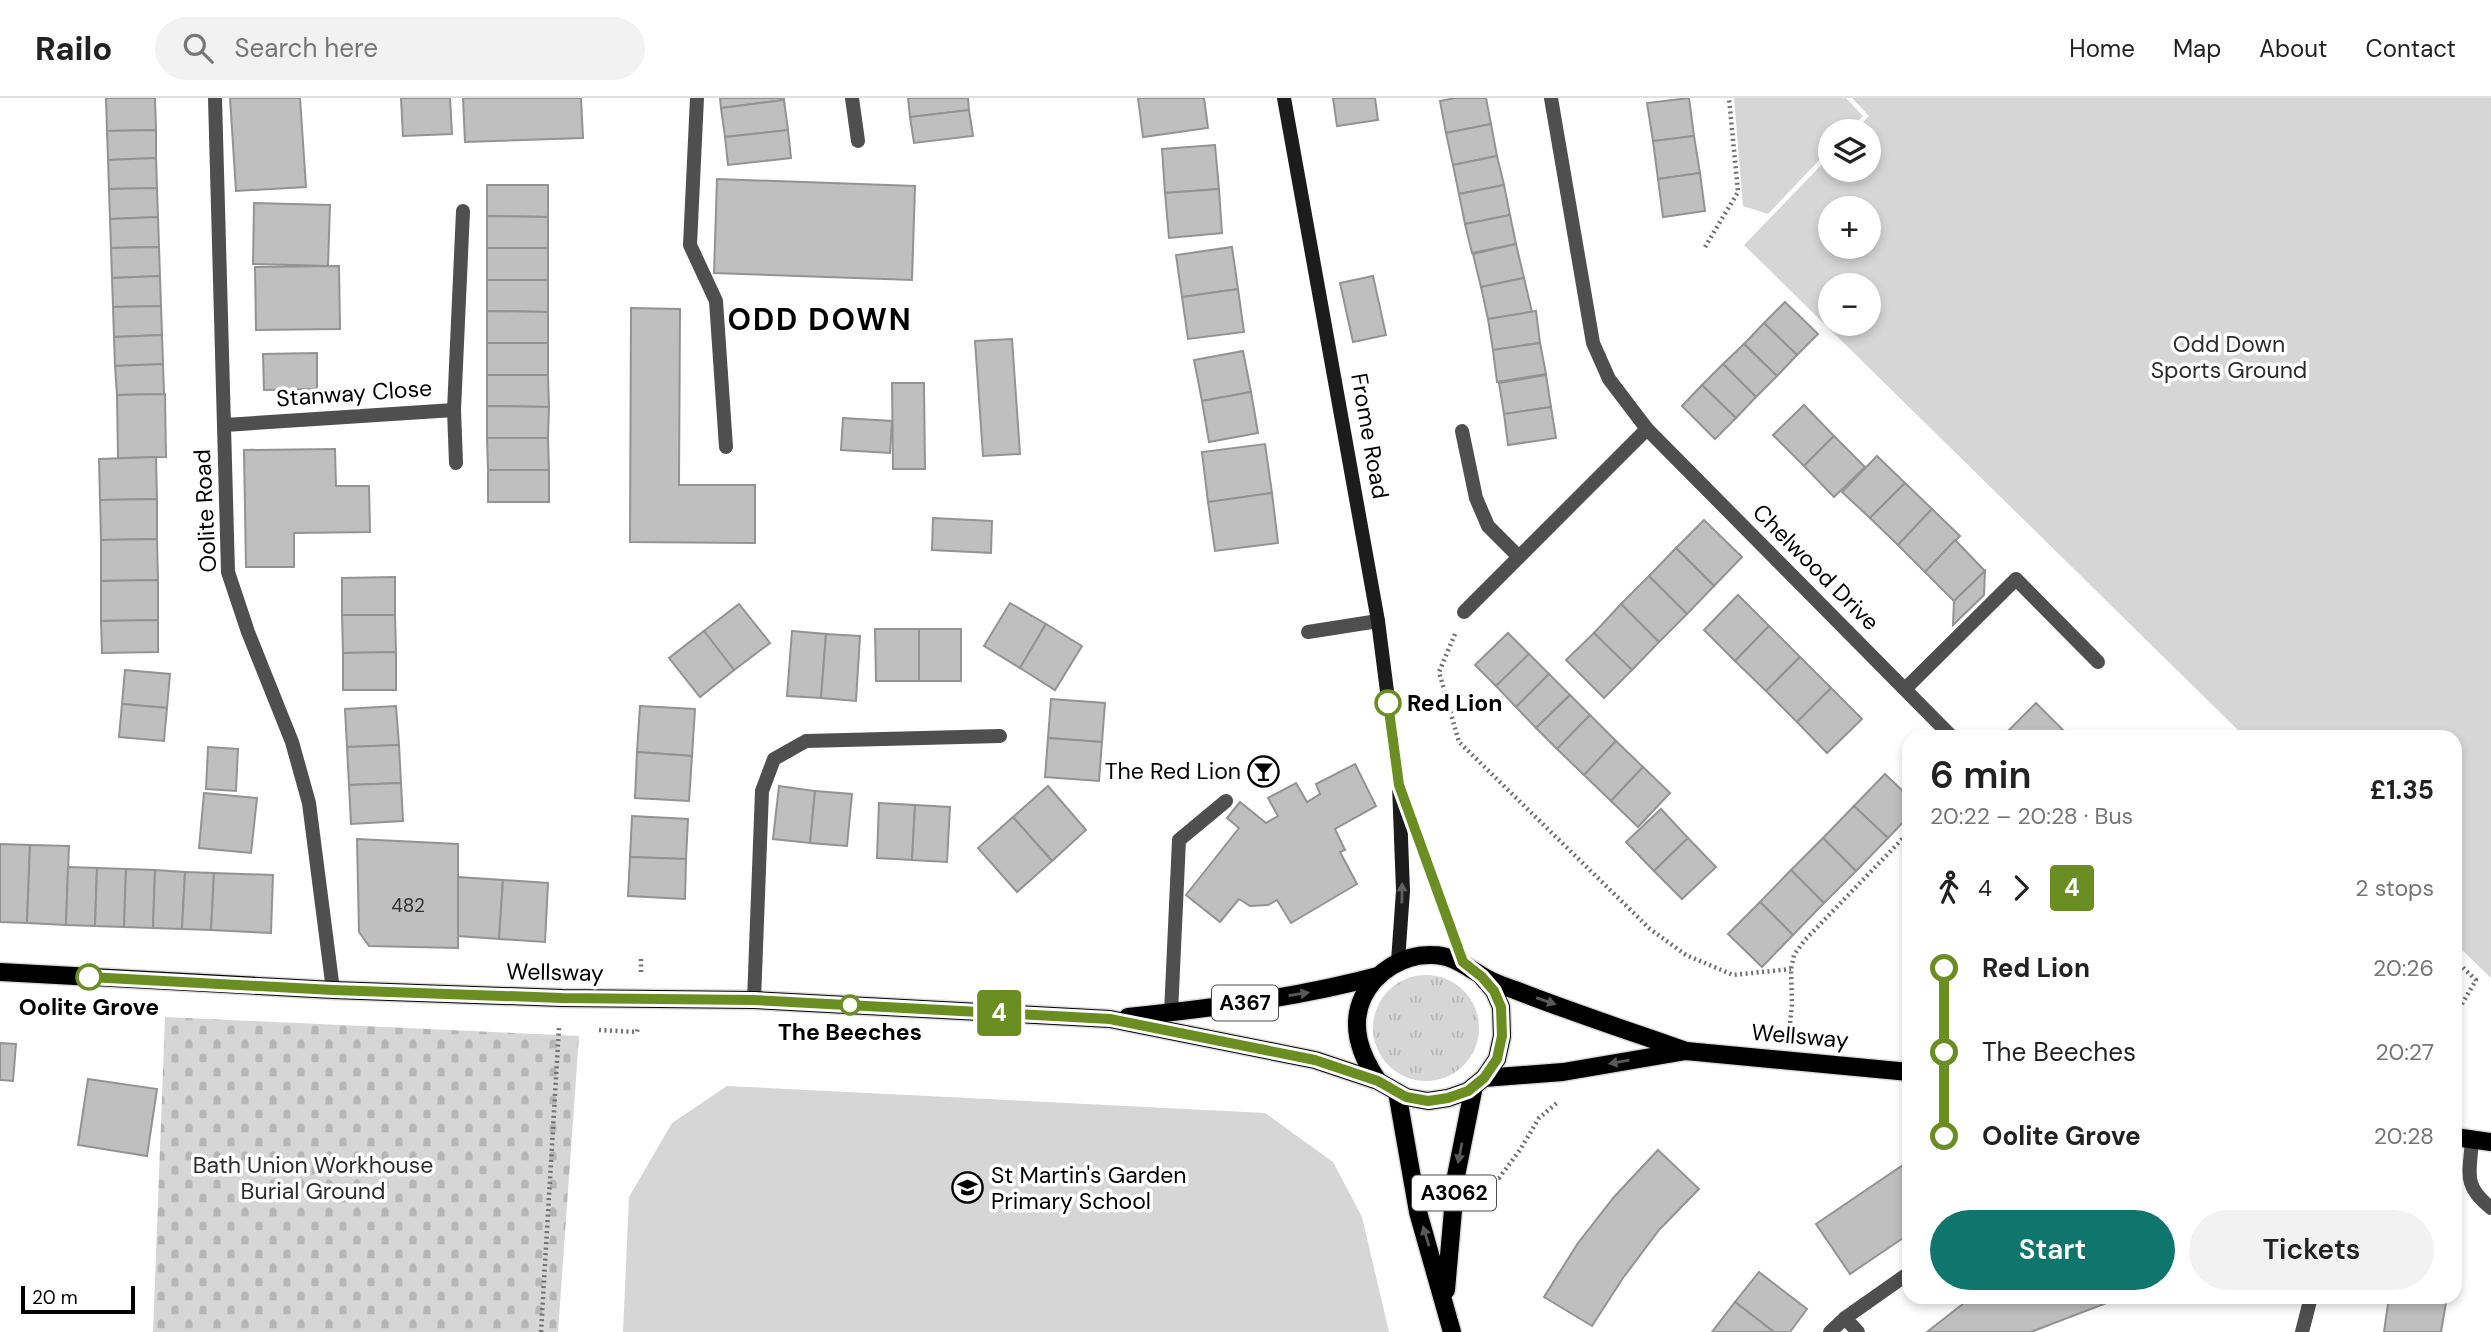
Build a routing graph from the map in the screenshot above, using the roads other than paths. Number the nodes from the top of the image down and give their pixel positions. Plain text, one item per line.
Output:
1 (215, 98) edge
2 (698, 98) edge
3 (852, 98) edge
4 (1284, 98) edge
5 (1551, 98) edge
6 (858, 141) dead end
7 (463, 211) dead end
8 (454, 410) junction
9 (225, 425) junction
10 (1647, 429) junction
11 (1462, 431) dead end
12 (726, 447) dead end
13 (456, 463) dead end
14 (1519, 557) junction
15 (1464, 612) road end
16 (1378, 621) junction
17 (1308, 632) dead end
18 (2098, 662) dead end
19 (1905, 689) junction
20 (1945, 730) edge
21 (1000, 736) dead end
22 (1399, 785) junction
23 (1226, 801) dead end
24 (1398, 961) junction
25 (1463, 962) junction
26 (0, 972) edge
27 (1378, 976) junction
28 (1482, 977) junction
29 (333, 990) junction
30 (754, 1000) junction
31 (1171, 1013) junction
32 (1110, 1019) junction
33 (1686, 1051) junction
34 (1902, 1071) edge
35 (1378, 1081) junction
36 (1479, 1082) junction
37 (1397, 1092) junction
38 (2464, 1138) edge
39 (2491, 1142) edge
40 (2491, 1208) edge
41 (1902, 1278) edge
42 (1446, 1302) junction
43 (2309, 1304) edge
44 (1845, 1318) junction
45 (1452, 1332) edge
46 (1830, 1332) edge
47 (1858, 1332) edge
48 (2302, 1332) edge

1 - 9 street, Oolite Road
2 - 12 street
3 - 6 street
4 - 16 street, Frome Road
5 - 10 street, Chelwood Drive
7 - 8 street, Stanway Close
8 - 9 street, Stanway Close
8 - 13 street
9 - 29 street, Oolite Road
10 - 14 street
10 - 19 street, Chelwood Drive
11 - 14 street
14 - 15 street
16 - 17 street
16 - 22 street, Frome Road
18 - 19 street
19 - 20 street, Chelwood Drive
21 - 30 street
24 -> 22 street, Frome Road
22 - 25 street, Frome Road
23 - 31 street
24 - 25 main road, Wellsway
24 - 27 main road, Wellsway
25 - 28 main road, Wellsway
26 - 29 main road, Wellsway / A367
31 -> 27 main road, Wellsway / A367
27 - 35 main road, Wellsway
28 -> 33 main road, Wellsway
28 - 36 main road, Wellsway
29 - 30 main road, Wellsway / A367
30 - 32 main road, Wellsway / A367
31 - 32 main road, Wellsway / A367
32 - 35 main road, Wellsway / A367
33 - 34 main road, Wellsway
33 -> 36 main road, Wellsway
35 - 37 main road, Wellsway
36 - 37 main road, Wellsway
36 -> 42 main road, A3062
42 -> 37 main road, A3062
38 - 39 main road
38 - 40 street
41 - 44 street
42 - 45 main road, A3062
43 - 48 street
44 - 46 street
44 - 47 street

